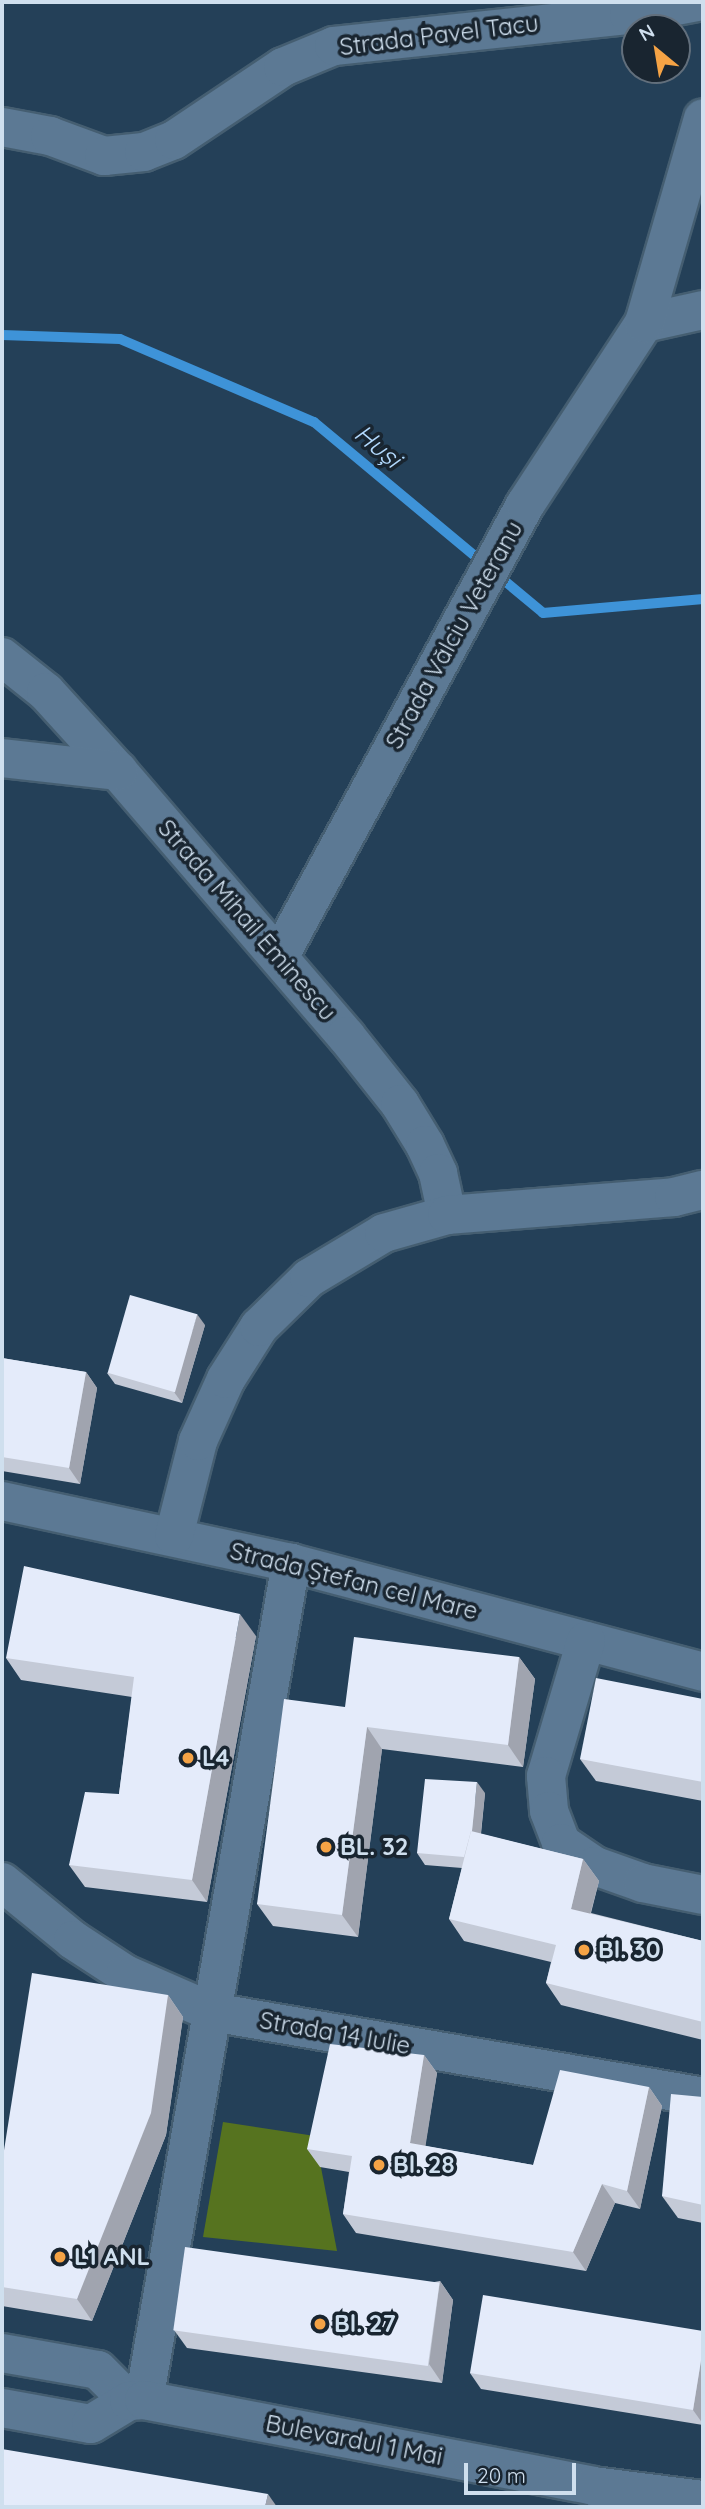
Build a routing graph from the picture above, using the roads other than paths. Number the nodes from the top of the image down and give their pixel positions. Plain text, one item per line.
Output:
1 (697, 2) edge
2 (703, 118) edge
3 (2, 127) edge
4 (703, 310) edge
5 (644, 323) junction
6 (2, 657) edge
7 (2, 758) edge
8 (118, 771) junction
9 (279, 957) junction
10 (703, 1190) edge
11 (447, 1215) junction
12 (2, 1502) edge
13 (174, 1536) junction
14 (291, 1563) junction
15 (586, 1641) junction
16 (703, 1672) edge
17 (2, 1882) edge
18 (703, 1895) edge
19 (212, 2012) junction
20 (703, 2097) edge
21 (2, 2353) edge
22 (136, 2401) junction
23 (2, 2408) edge
24 (703, 2500) edge

1 - 3 street, Strada Pavel Tacu
2 - 5 street, Strada Vălciu Veteranu
4 - 5 street
5 - 9 street, Strada Vălciu Veteranu
6 - 8 street, Strada Mihail Eminescu
7 - 8 street
8 - 9 street, Strada Mihail Eminescu
9 - 11 street, Strada Mihail Eminescu
10 - 11 street
11 - 13 street
12 - 13 street, Strada Ștefan cel Mare
13 - 14 street, Strada Ștefan cel Mare
14 - 15 street, Strada Ștefan cel Mare
14 - 19 street
15 - 16 street, Strada Ștefan cel Mare
15 - 18 street
17 - 19 street, Strada 14 Iulie
19 - 20 street, Strada 14 Iulie
19 - 22 street
21 - 22 street
22 - 23 street
22 - 24 street, Bulevardul 1 Mai

